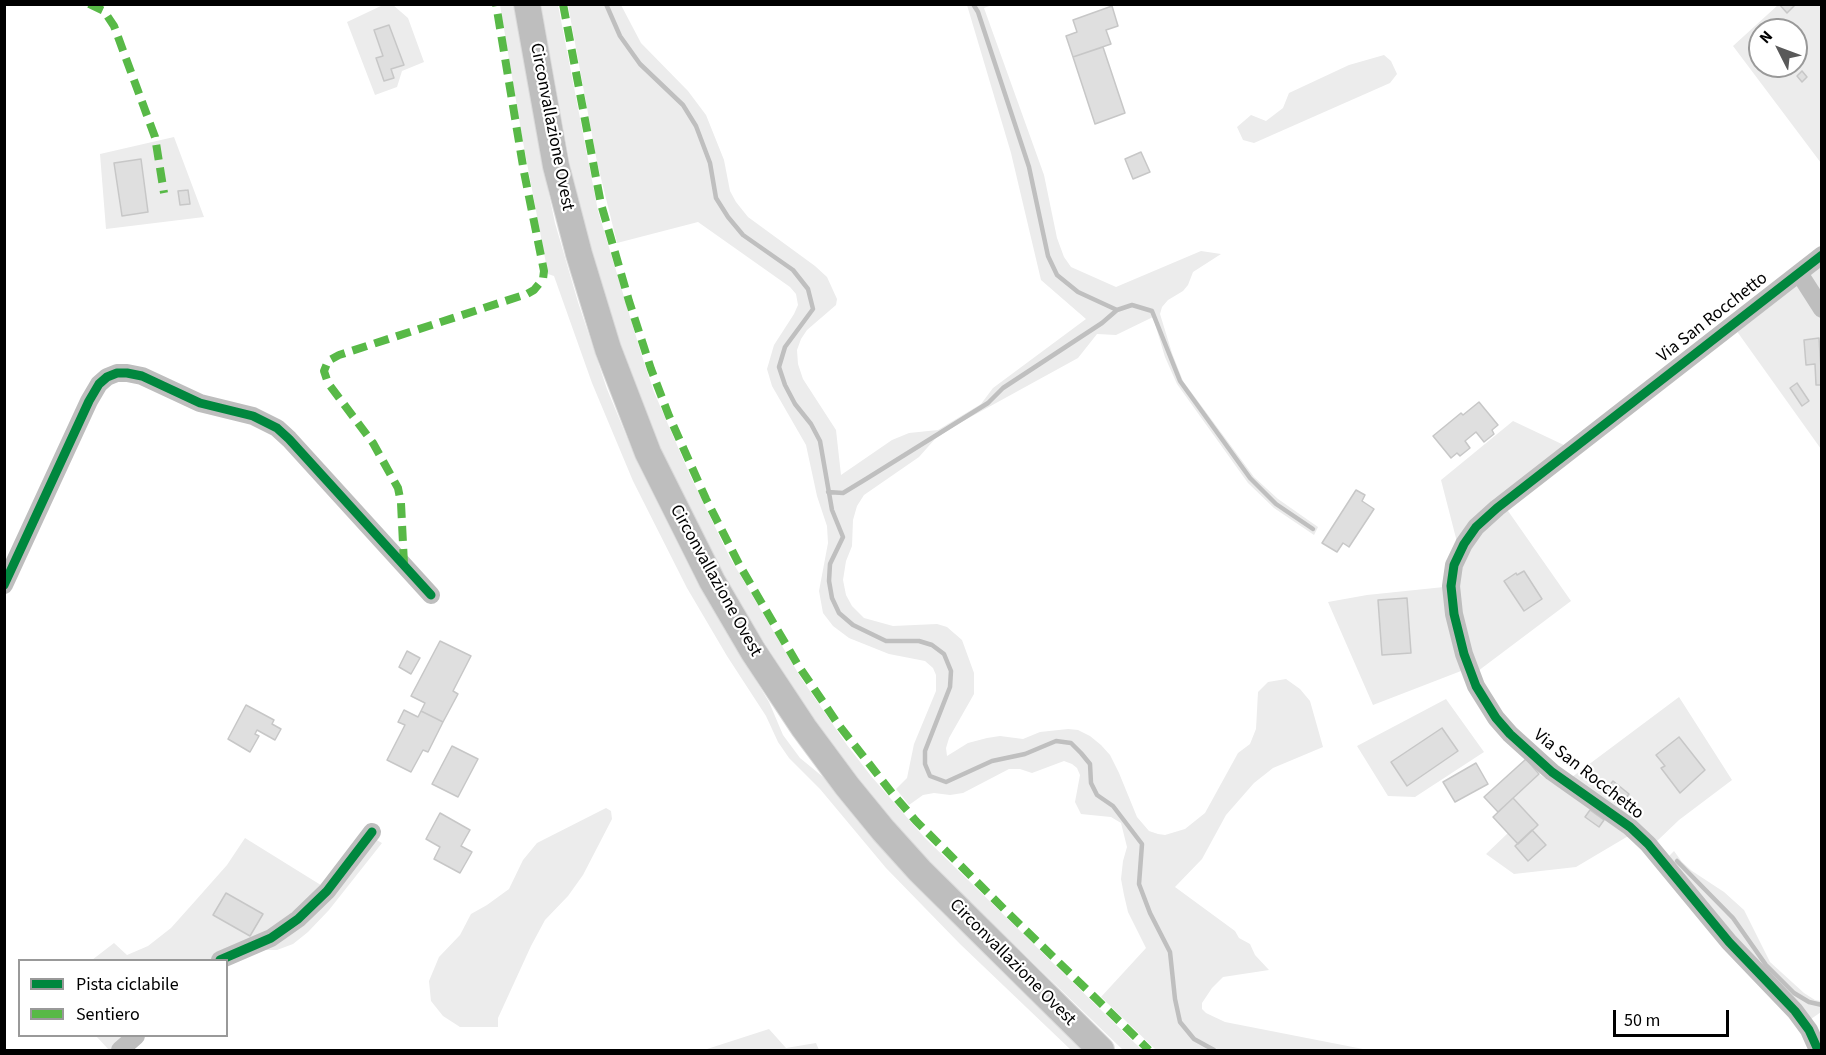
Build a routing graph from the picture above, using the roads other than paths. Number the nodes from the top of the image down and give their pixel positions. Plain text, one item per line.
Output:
1 (527, 4) edge
2 (1821, 255) edge
3 (1799, 273) junction
4 (1821, 309) edge
5 (4, 585) edge
6 (431, 596) dead end
7 (372, 832) dead end
8 (222, 959) edge
9 (134, 1037) edge
10 (120, 1050) edge
11 (1101, 1050) edge
12 (1818, 1050) edge

1 - 11 highway, Circonvallazione Ovest
2 - 3 street, Via San Rocchetto
3 - 4 street
3 - 12 street, Via San Rocchetto
5 - 6 street
7 - 8 street
9 - 10 street

